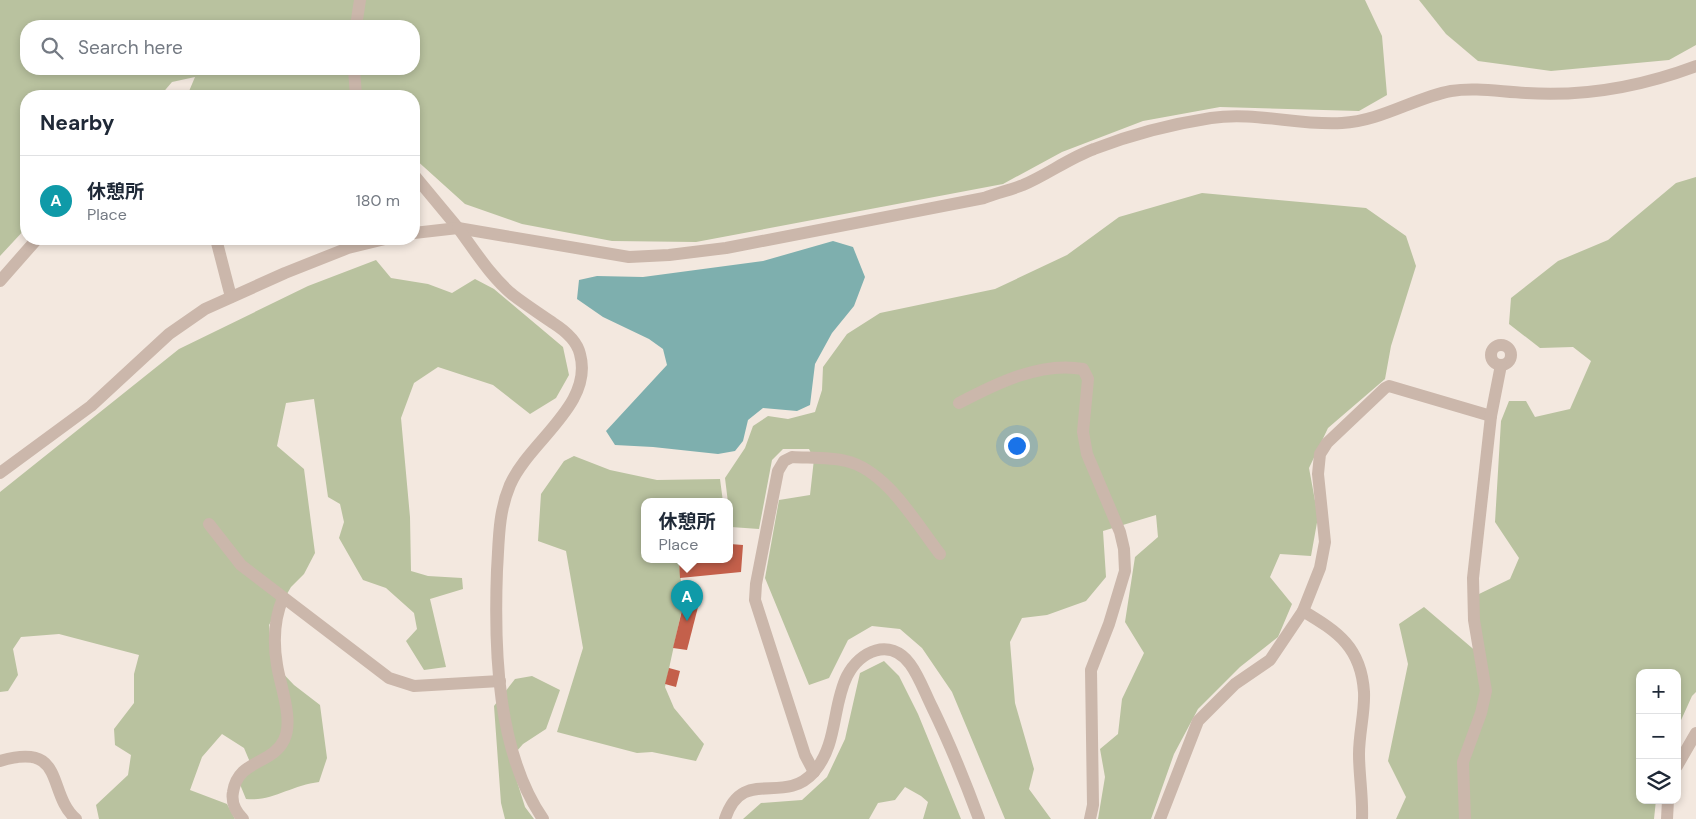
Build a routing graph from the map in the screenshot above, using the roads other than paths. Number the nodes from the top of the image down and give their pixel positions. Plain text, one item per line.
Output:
1 (354, 0) edge
2 (360, 0) edge
3 (356, 20) edge
4 (357, 20) edge
5 (1696, 66) edge
6 (354, 75) edge
7 (356, 90) edge
8 (420, 182) edge
9 (458, 228) junction
10 (420, 232) edge
11 (32, 245) edge
12 (218, 245) edge
13 (360, 245) edge
14 (0, 281) edge
15 (231, 297) junction
16 (1501, 365) dead end
17 (960, 403) dead end
18 (1491, 416) junction
19 (0, 473) edge
20 (209, 524) dead end
21 (940, 554) dead end
22 (283, 598) junction
23 (1302, 611) junction
24 (500, 681) junction
25 (1696, 734) edge
26 (1681, 759) edge
27 (0, 761) edge
28 (814, 772) junction
29 (1668, 804) edge
30 (76, 819) edge
31 (243, 819) edge
32 (543, 819) edge
33 (725, 819) edge
34 (979, 819) edge
35 (1090, 819) edge
36 (1160, 819) edge
37 (1362, 819) edge
38 (1464, 819) edge
39 (1667, 819) edge

1 - 3 street
2 - 4 street
5 - 9 street
6 - 7 street
8 - 9 street
9 - 10 street
9 - 24 street
11 - 14 street
12 - 15 street
13 - 15 street
15 - 19 street
16 - 18 street
17 - 35 street
18 - 23 street
18 - 38 street
20 - 22 street
21 - 28 street
22 - 24 street
22 - 31 street
23 - 36 street
23 - 37 street
24 - 32 street
25 - 26 street
27 - 30 street
28 - 33 street
28 - 34 street
29 - 39 street

